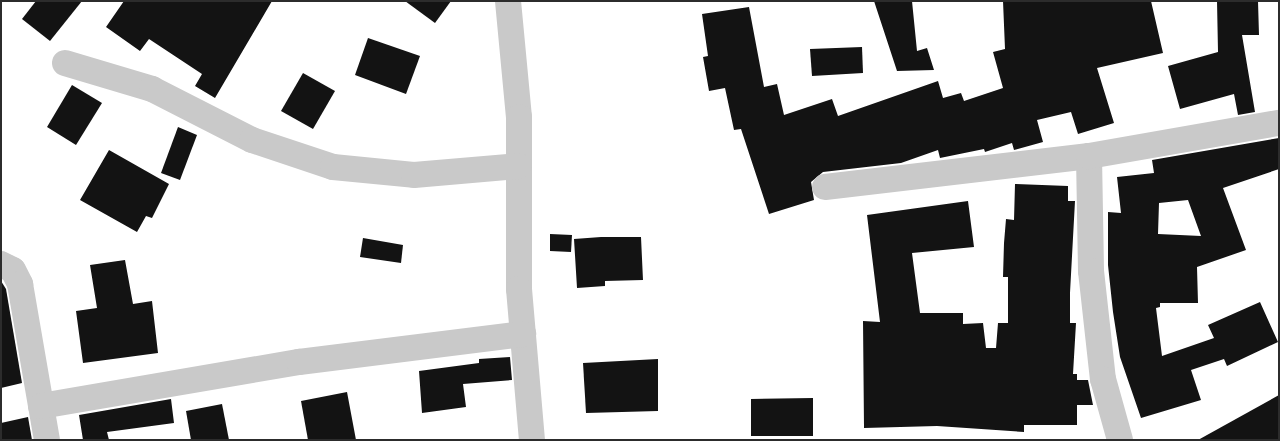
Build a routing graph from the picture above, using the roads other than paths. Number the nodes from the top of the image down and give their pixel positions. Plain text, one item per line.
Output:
1 (508, 1) edge
2 (65, 62) dead end
3 (1279, 123) edge
4 (1089, 156) junction
5 (518, 166) junction
6 (825, 187) dead end
7 (1, 264) edge
8 (523, 334) junction
9 (41, 406) junction
10 (47, 440) edge
11 (532, 440) edge
12 (1120, 440) edge

1 - 5 street
2 - 5 street
3 - 4 street
4 - 6 street
4 - 12 street
5 - 8 street
7 - 9 street
8 - 9 street
8 - 11 street
9 - 10 street

